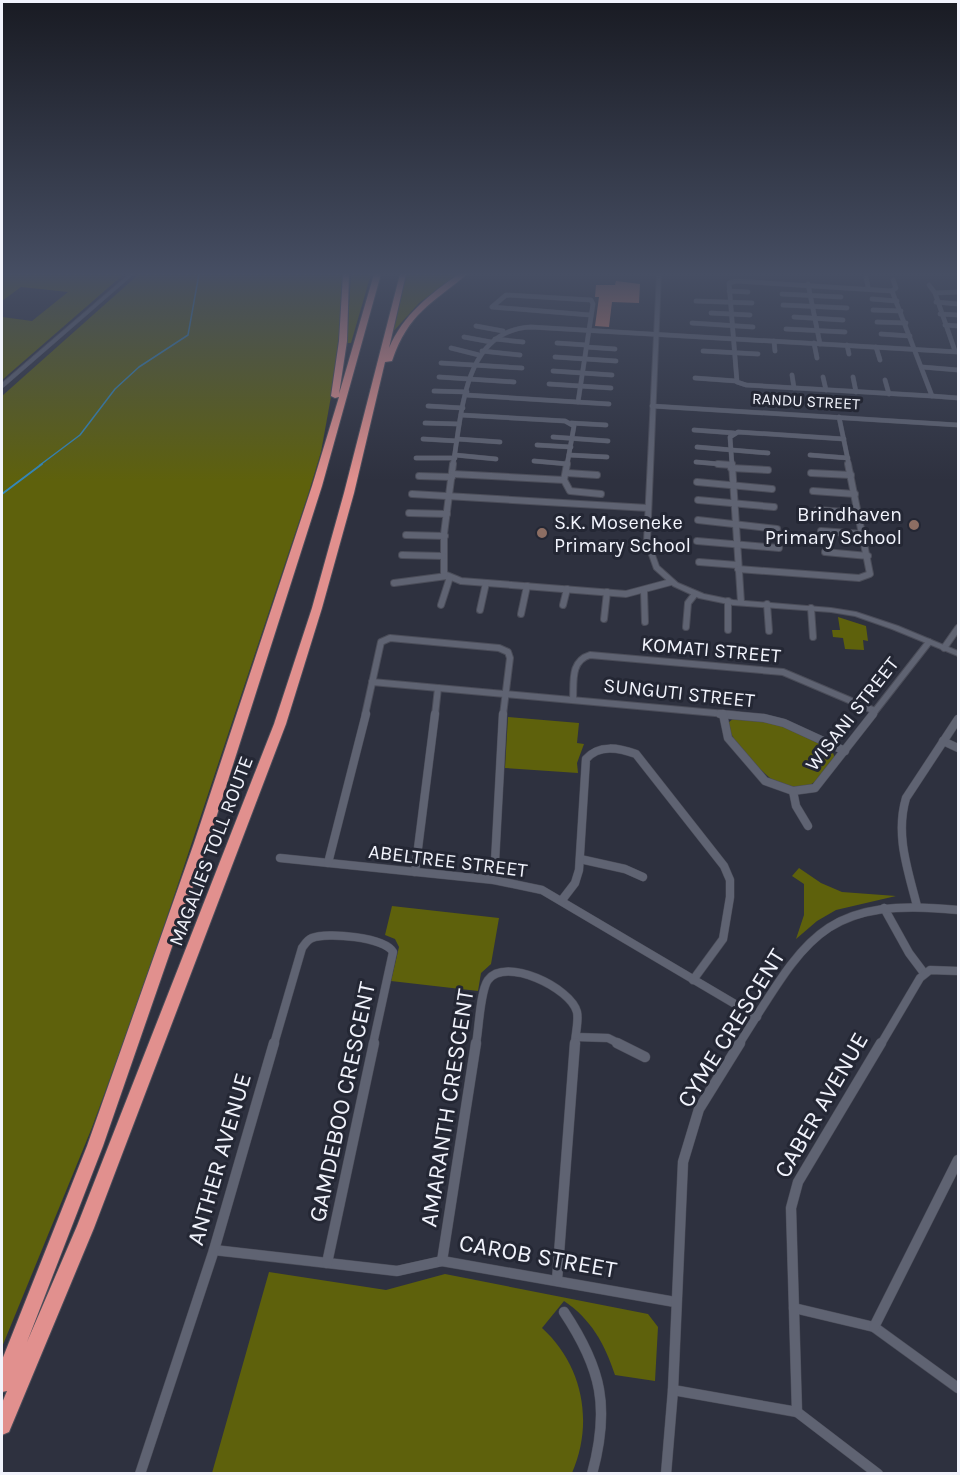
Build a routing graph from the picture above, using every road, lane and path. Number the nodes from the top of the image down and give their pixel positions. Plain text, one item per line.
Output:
1 (52, 343) edge
2 (343, 343) edge
3 (358, 343) edge
4 (385, 343) edge
5 (396, 343) edge
6 (491, 343) edge
7 (557, 343) dead end
8 (586, 343) edge
9 (656, 343) edge
10 (733, 343) edge
11 (774, 343) edge
12 (800, 343) edge
13 (913, 343) edge
14 (817, 344) junction
15 (847, 345) junction
16 (586, 346) junction
17 (876, 347) junction
18 (451, 348) dead end
19 (615, 349) dead end
20 (915, 349) junction
21 (703, 351) dead end
22 (775, 351) dead end
23 (957, 352) edge
24 (481, 353) junction
25 (734, 353) junction
26 (758, 354) dead end
27 (849, 354) dead end
28 (520, 355) dead end
29 (555, 357) dead end
30 (817, 358) dead end
31 (584, 359) junction
32 (880, 360) dead end
33 (616, 361) dead end
34 (441, 363) dead end
35 (474, 365) junction
36 (922, 367) junction
37 (522, 368) dead end
38 (958, 370) edge
39 (554, 371) dead end
40 (582, 372) junction
41 (612, 375) dead end
42 (792, 375) dead end
43 (439, 377) dead end
44 (823, 377) dead end
45 (853, 377) dead end
46 (695, 378) dead end
47 (470, 379) junction
48 (885, 380) dead end
49 (514, 381) dead end
50 (736, 381) junction
51 (549, 384) dead end
52 (2, 386) edge
53 (580, 386) junction
54 (611, 388) dead end
55 (794, 388) junction
56 (826, 390) junction
57 (434, 391) dead end
58 (856, 392) junction
59 (467, 394) junction
60 (890, 394) junction
61 (932, 397) junction
62 (958, 398) edge
63 (578, 402) junction
64 (609, 404) dead end
65 (428, 406) dead end
66 (652, 406) junction
67 (463, 408) junction
68 (461, 415) junction
69 (839, 417) junction
70 (425, 423) dead end
71 (571, 423) junction
72 (459, 424) junction
73 (606, 425) dead end
74 (958, 425) edge
75 (694, 430) dead end
76 (734, 433) junction
77 (554, 437) dead end
78 (572, 438) junction
79 (423, 439) dead end
80 (844, 439) junction
81 (457, 440) junction
82 (608, 441) dead end
83 (500, 442) dead end
84 (537, 445) dead end
85 (571, 447) junction
86 (697, 447) dead end
87 (730, 450) junction
88 (768, 453) dead end
89 (569, 455) junction
90 (810, 455) dead end
91 (455, 457) junction
92 (607, 457) dead end
93 (416, 458) dead end
94 (848, 458) junction
95 (496, 459) dead end
96 (534, 461) dead end
97 (696, 462) dead end
98 (568, 464) junction
99 (731, 467) junction
100 (768, 470) dead end
101 (567, 473) junction
102 (811, 473) dead end
103 (453, 475) junction
104 (597, 475) dead end
105 (419, 476) dead end
106 (851, 476) junction
107 (564, 480) junction
108 (697, 482) dead end
109 (732, 485) junction
110 (317, 486) junction
111 (772, 489) dead end
112 (813, 491) dead end
113 (350, 493) junction
114 (412, 494) dead end
115 (450, 494) junction
116 (601, 494) dead end
117 (855, 494) junction
118 (698, 500) dead end
119 (734, 504) junction
120 (774, 507) dead end
121 (648, 508) junction
122 (817, 510) dead end
123 (409, 513) dead end
124 (859, 513) junction
125 (447, 514) junction
126 (698, 520) dead end
127 (735, 524) junction
128 (777, 529) dead end
129 (821, 531) dead end
130 (863, 534) junction
131 (406, 535) dead end
132 (445, 536) junction
133 (697, 541) dead end
134 (736, 544) junction
135 (779, 548) dead end
136 (825, 552) dead end
137 (402, 555) dead end
138 (443, 556) junction
139 (868, 556) junction
140 (699, 562) dead end
141 (738, 567) junction
142 (449, 577) junction
143 (671, 582) junction
144 (394, 583) dead end
145 (486, 583) junction
146 (527, 586) junction
147 (567, 589) junction
148 (644, 591) junction
149 (607, 592) junction
150 (695, 594) junction
151 (728, 601) junction
152 (741, 602) junction
153 (563, 604) dead end
154 (767, 604) junction
155 (441, 605) dead end
156 (811, 608) junction
157 (480, 610) dead end
158 (521, 614) dead end
159 (604, 619) dead end
160 (645, 622) dead end
161 (686, 627) dead end
162 (958, 628) edge
163 (728, 630) dead end
164 (770, 631) dead end
165 (813, 637) dead end
166 (929, 642) junction
167 (944, 648) junction
168 (958, 654) edge
169 (372, 682) junction
170 (438, 688) junction
171 (504, 693) junction
172 (573, 699) junction
173 (875, 711) junction
174 (723, 714) junction
175 (958, 719) edge
176 (943, 741) junction
177 (958, 748) edge
178 (844, 751) junction
179 (793, 790) junction
180 (808, 826) dead end
181 (280, 858) dead end
182 (580, 859) junction
183 (328, 863) junction
184 (415, 872) junction
185 (643, 877) dead end
186 (494, 880) junction
187 (562, 900) junction
188 (917, 906) junction
189 (884, 908) junction
190 (958, 910) edge
191 (392, 949) joint
192 (958, 971) edge
193 (924, 973) junction
194 (693, 980) junction
195 (757, 1017) junction
196 (576, 1037) junction
197 (645, 1057) dead end
198 (958, 1160) edge
199 (214, 1250) junction
200 (442, 1261) junction
201 (327, 1263) junction
202 (557, 1280) junction
203 (675, 1302) junction
204 (794, 1308) junction
205 (564, 1312) dead end
206 (874, 1327) junction
207 (2, 1383) edge
208 (958, 1388) edge
209 (674, 1390) junction
210 (797, 1412) junction
211 (2, 1425) edge
212 (140, 1473) edge
213 (592, 1473) edge
214 (666, 1473) edge
215 (878, 1473) edge

1 - 52 main road
2 - 110 highway
3 - 110 highway, MAGALIES TOLL ROUTE
4 - 113 highway, MAGALIES TOLL ROUTE
5 - 113 highway
6 - 24 street
7 - 16 street
8 - 16 street
9 - 66 street
10 - 25 street
11 - 22 street
12 - 14 street
13 - 20 street
14 - 15 street
14 - 30 street
15 - 17 street
15 - 27 street
16 - 19 street
16 - 31 street
17 - 20 street
17 - 32 street
18 - 24 street
20 - 23 street
20 - 36 street
21 - 25 street
24 - 28 street
24 - 35 street
25 - 26 street
25 - 50 street
29 - 31 street
31 - 33 street
31 - 40 street
34 - 35 street
35 - 37 street
35 - 47 street
36 - 38 street
36 - 61 street
39 - 40 street
40 - 41 street
40 - 53 street
42 - 55 street
43 - 47 street
44 - 56 street
45 - 58 street
46 - 50 street
47 - 49 street
47 - 59 street
48 - 60 street
50 - 55 street
51 - 53 street
53 - 54 street
53 - 63 street
55 - 56 street
56 - 58 street
57 - 59 street
58 - 60 street
59 - 63 street
59 - 67 street
60 - 61 street
61 - 62 street
63 - 64 street
65 - 67 street
66 - 69 street, RANDU STREET
66 - 121 street
67 - 68 street
68 - 71 street
68 - 72 street
69 - 74 street, RANDU STREET
69 - 80 street
70 - 72 street
71 - 73 street
71 - 78 street
72 - 81 street
75 - 76 street
76 - 80 street
76 - 87 street
77 - 78 street
78 - 82 street
78 - 85 street
79 - 81 street
80 - 94 street
81 - 83 street
81 - 91 street
84 - 85 street
85 - 89 street
86 - 87 street
87 - 88 street
87 - 99 street
89 - 92 street
89 - 98 street
90 - 94 street
91 - 93 street
91 - 95 street
91 - 103 street
94 - 106 street
96 - 98 street
97 - 99 street
98 - 101 street
99 - 100 street
99 - 109 street
101 - 104 street
101 - 107 street
102 - 106 street
103 - 105 street
103 - 107 street
103 - 115 street
106 - 117 street
107 - 116 street
108 - 109 street
109 - 111 street
109 - 119 street
110 - 207 highway, MAGALIES TOLL ROUTE
112 - 117 street
113 - 211 highway, MAGALIES TOLL ROUTE
114 - 115 street
115 - 121 street
115 - 125 street
117 - 124 street
118 - 119 street
119 - 120 street
119 - 127 street
121 - 143 street
122 - 124 street
123 - 125 street
124 - 130 street
125 - 132 street
126 - 127 street
127 - 128 street
127 - 134 street
129 - 130 street
130 - 139 street
131 - 132 street
132 - 138 street
133 - 134 street
134 - 135 street
134 - 141 street
136 - 139 street
137 - 138 street
138 - 142 street
139 - 141 street
140 - 141 street
141 - 152 street
142 - 144 street
142 - 145 street
142 - 155 street
143 - 148 street
143 - 150 street
145 - 146 street
145 - 157 street
146 - 147 street
146 - 158 street
147 - 149 street
147 - 153 street
148 - 149 street
148 - 160 street
149 - 159 street
150 - 151 street
150 - 161 street
151 - 152 street
151 - 163 street
152 - 154 street
154 - 156 street
154 - 164 street
156 - 165 street
156 - 166 street
162 - 167 street
166 - 167 street
166 - 173 street, WISANI STREET
167 - 168 street
169 - 170 street, SUNGUTI STREET
169 - 171 street
169 - 183 street
170 - 171 street, SUNGUTI STREET
170 - 184 street
171 - 172 street, SUNGUTI STREET
171 - 186 street
172 - 173 street, KOMATI STREET
172 - 174 street, SUNGUTI STREET
173 - 178 street, WISANI STREET
174 - 178 street, SUNGUTI STREET
174 - 179 street, WISANI STREET
175 - 176 street
176 - 177 street
176 - 188 street
178 - 179 street, WISANI STREET
179 - 180 street, WISANI STREET
181 - 183 street, ABELTREE STREET
182 - 185 street
182 - 187 street
182 - 194 street
183 - 184 street, ABELTREE STREET
184 - 186 street, ABELTREE STREET
186 - 187 street, ABELTREE STREET
187 - 194 street, ABELTREE STREET
188 - 189 street, CYME CRESCENT
188 - 190 street, CYME CRESCENT
189 - 193 street
189 - 195 street, CYME CRESCENT
191 - 199 street, ANTHER AVENUE
191 - 201 street, GAMDEBOO CRESCENT
192 - 193 street
193 - 204 street, CABER AVENUE
194 - 195 street, ABELTREE STREET
195 - 203 street, CYME CRESCENT
196 - 197 street
196 - 200 street, AMARANTH CRESCENT
196 - 202 street, AMARANTH CRESCENT
198 - 206 street
199 - 201 street, CAROB STREET
199 - 212 street, ANTHER AVENUE
200 - 201 street, CAROB STREET
200 - 202 street, CAROB STREET
202 - 203 street, CAROB STREET
203 - 209 street, CYME CRESCENT
204 - 206 street
204 - 210 street, CABER AVENUE
205 - 213 street
206 - 208 street
209 - 210 street
209 - 214 street, CYME CRESCENT
210 - 215 street

